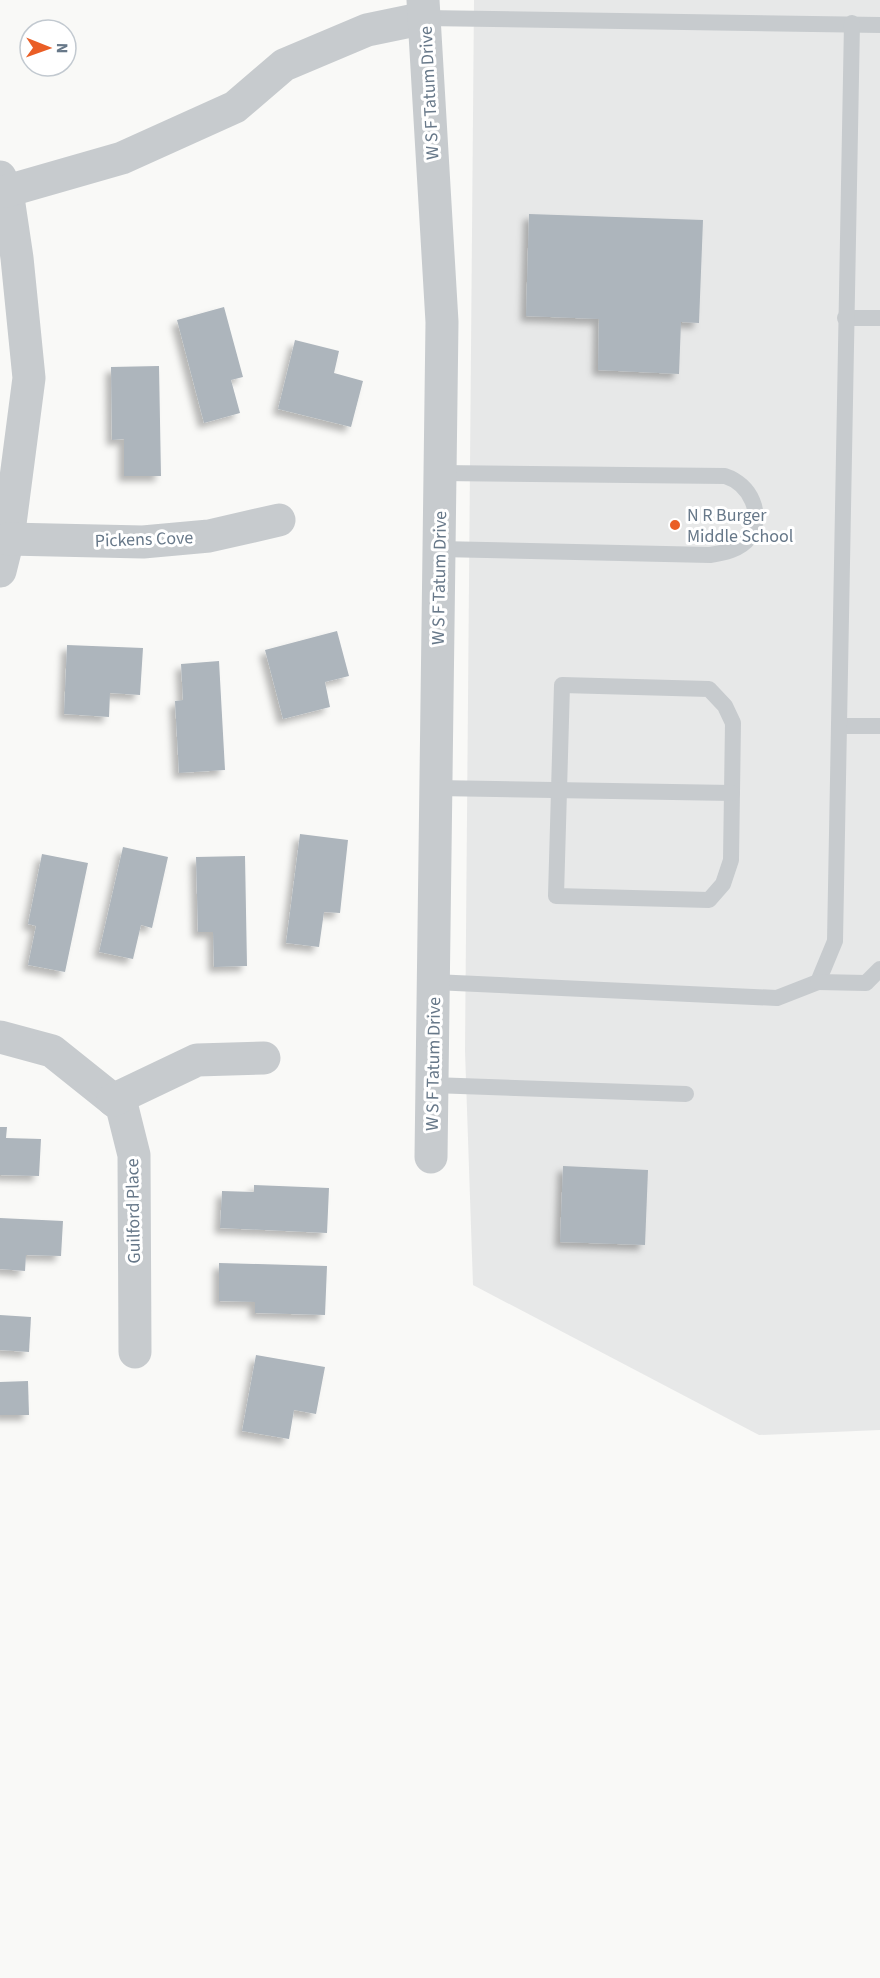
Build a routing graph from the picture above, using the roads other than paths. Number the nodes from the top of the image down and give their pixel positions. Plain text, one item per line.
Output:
1 (424, 9) edge
2 (852, 23) junction
3 (880, 25) edge
4 (3, 184) edge
5 (845, 318) junction
6 (880, 318) edge
7 (440, 472) junction
8 (279, 520) dead end
9 (8, 539) junction
10 (439, 549) junction
11 (0, 571) edge
12 (839, 726) junction
13 (880, 726) edge
14 (436, 788) junction
15 (559, 790) junction
16 (732, 793) junction
17 (880, 969) edge
18 (434, 982) junction
19 (818, 982) junction
20 (0, 1037) edge
21 (264, 1058) dead end
22 (432, 1085) junction
23 (686, 1094) dead end
24 (113, 1100) junction
25 (431, 1157) dead end
26 (135, 1352) dead end

1 - 2 lane
1 - 4 street
1 - 7 street, W S F Tatum Drive
2 - 3 lane
2 - 5 lane
4 - 9 street
5 - 6 lane
5 - 12 lane
7 - 10 street, W S F Tatum Drive
7 - 10 lane
8 - 9 street, Pickens Cove
9 - 11 street
10 - 14 street, W S F Tatum Drive
12 - 13 lane
12 - 19 lane
14 - 15 lane
14 - 18 street, W S F Tatum Drive
15 - 16 lane
15 - 16 lane
15 - 16 lane
17 - 19 lane
18 - 19 lane
18 - 22 street, W S F Tatum Drive
20 - 24 street, Guilford Place
21 - 24 street
22 - 23 lane
22 - 25 street, W S F Tatum Drive
24 - 26 street, Guilford Place

